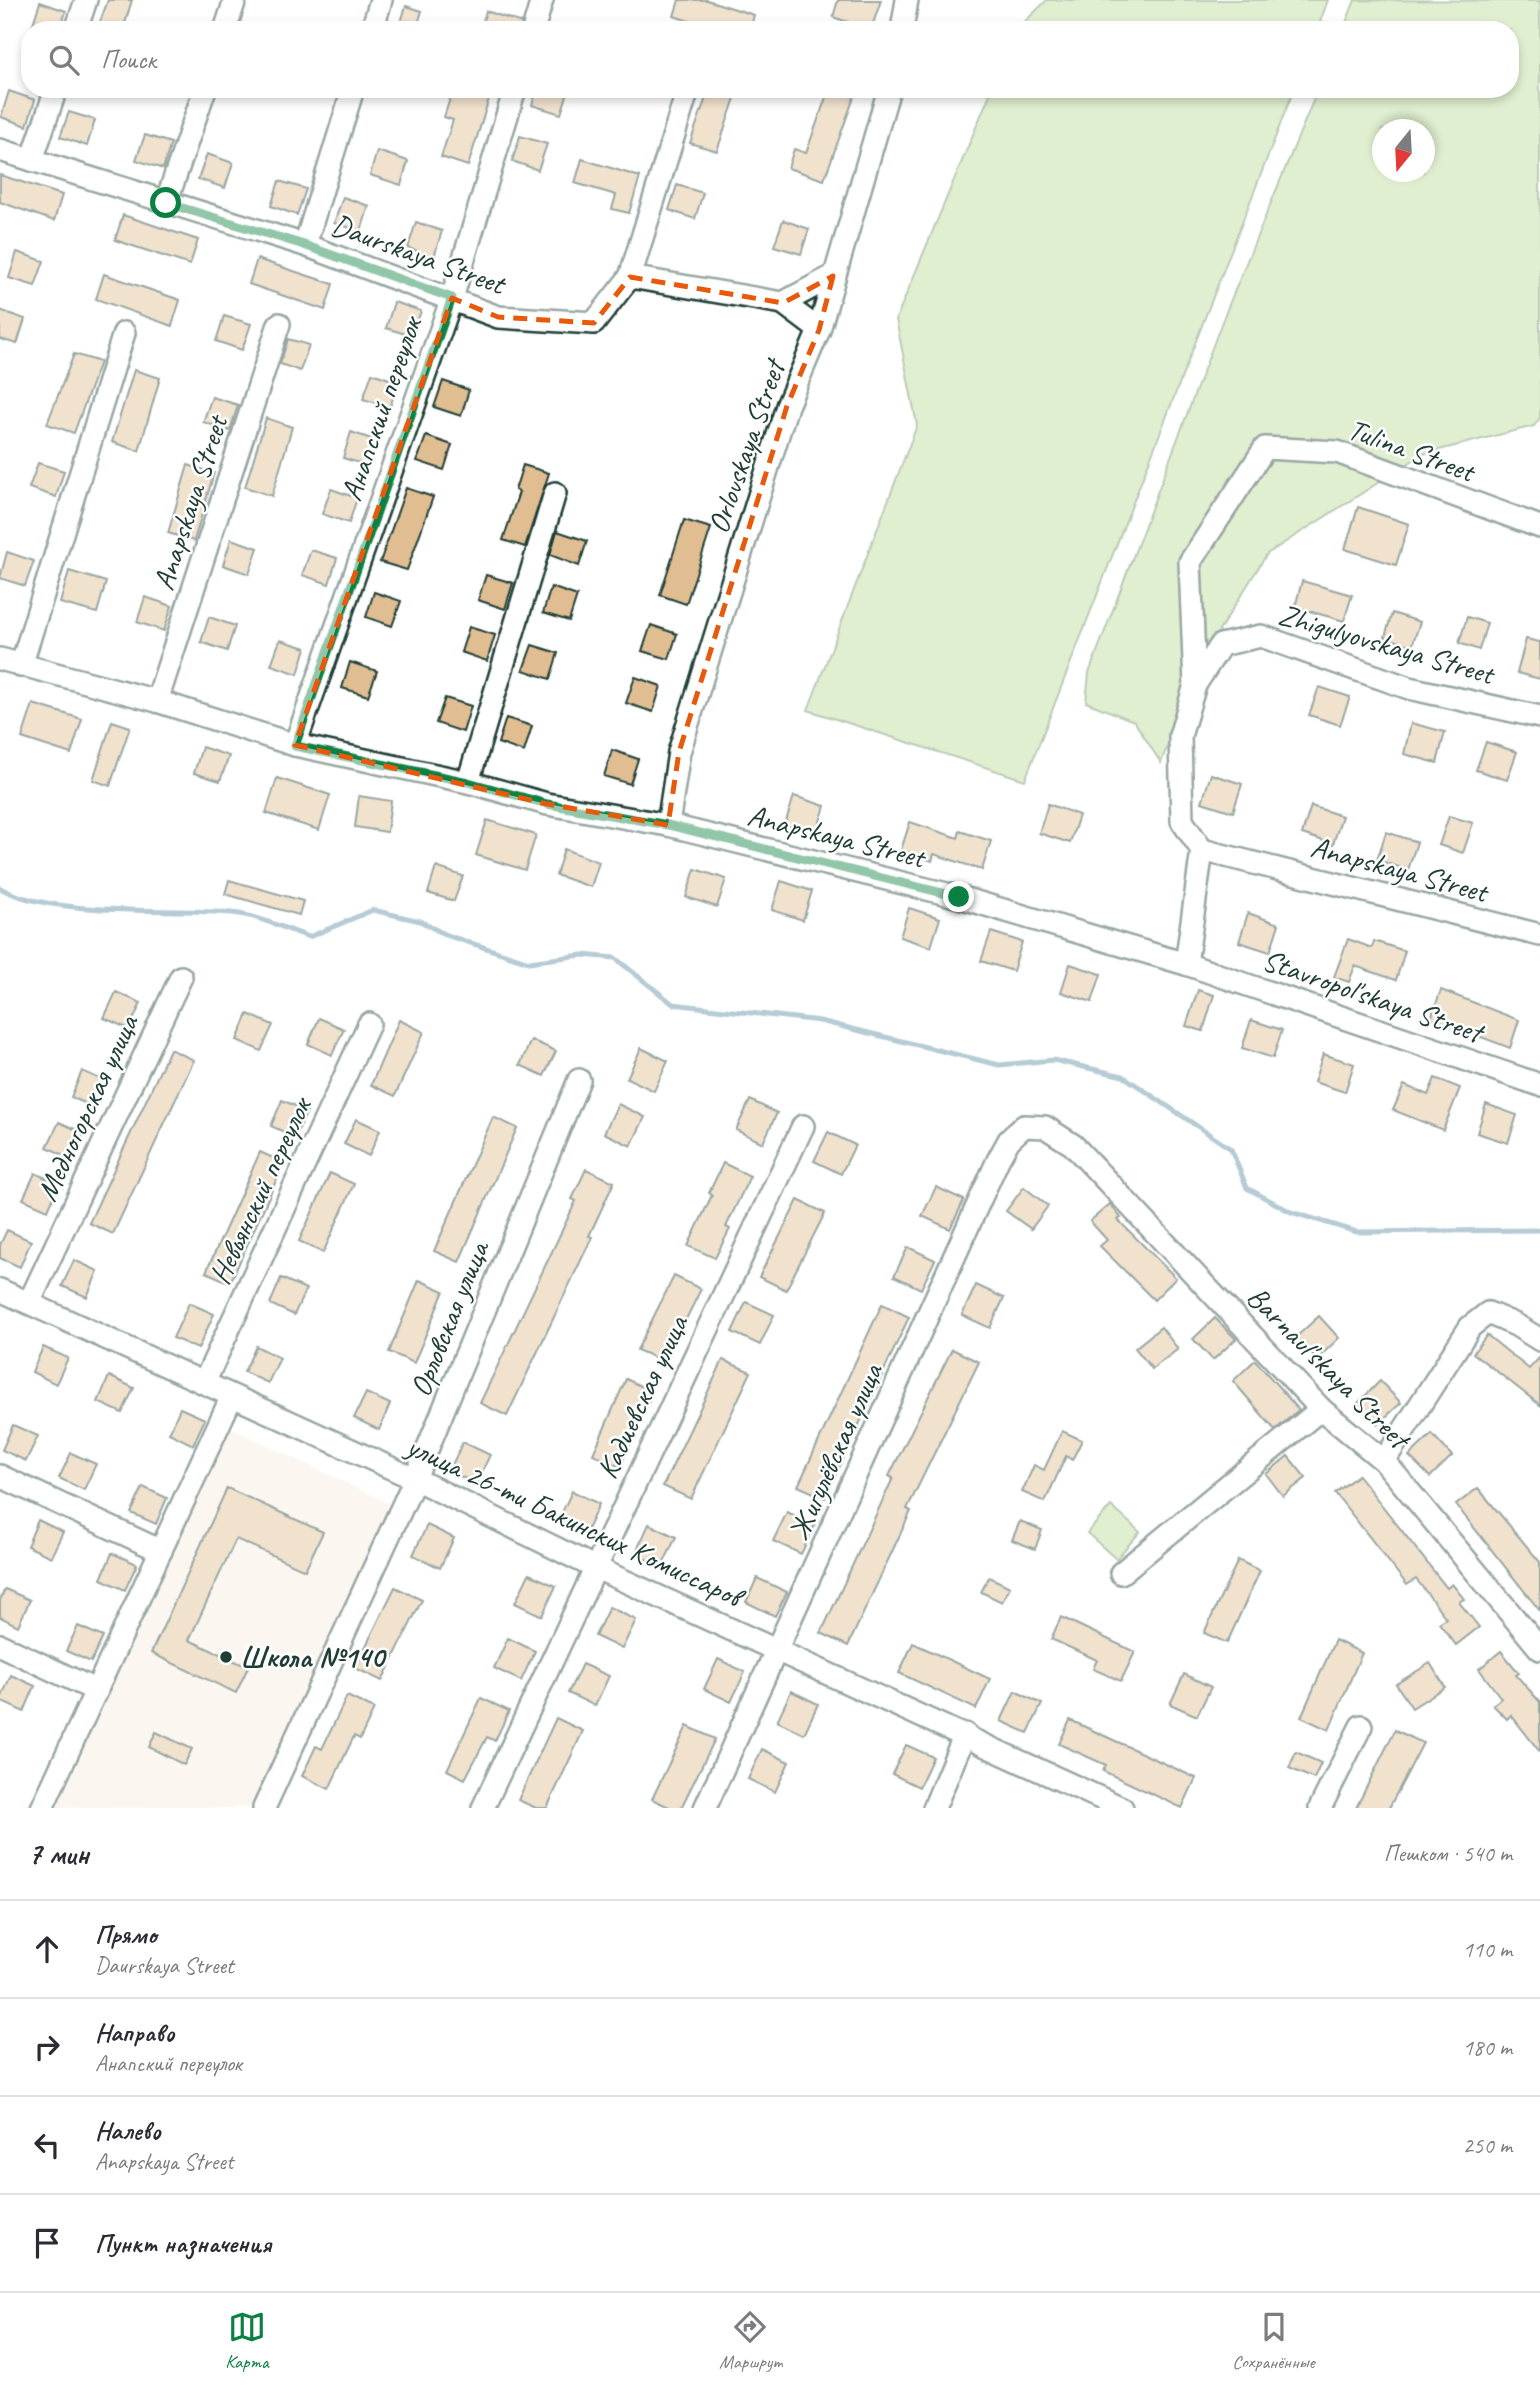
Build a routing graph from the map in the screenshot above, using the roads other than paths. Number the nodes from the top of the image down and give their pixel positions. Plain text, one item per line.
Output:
1 (86, 0) edge
2 (235, 0) edge
3 (382, 0) edge
4 (542, 0) edge
5 (907, 0) edge
6 (79, 21) edge
7 (228, 21) edge
8 (375, 21) edge
9 (536, 21) edge
10 (904, 21) edge
11 (53, 98) edge
12 (202, 98) edge
13 (351, 98) edge
14 (512, 98) edge
15 (685, 98) edge
16 (886, 98) edge
17 (0, 150) edge
18 (32, 160) junction
19 (166, 203) junction
20 (304, 245) junction
21 (833, 276) junction
22 (630, 277) junction
23 (452, 298) junction
24 (783, 303) junction
25 (279, 324) dead end
26 (819, 330) junction
27 (124, 333) dead end
28 (555, 493) dead end
29 (1540, 527) edge
30 (0, 660) edge
31 (21, 666) junction
32 (1195, 685) junction
33 (157, 701) junction
34 (1540, 717) edge
35 (295, 746) junction
36 (468, 782) junction
37 (668, 825) junction
38 (1202, 850) junction
39 (1540, 935) edge
40 (1186, 964) junction
41 (181, 977) dead end
42 (369, 1024) dead end
43 (579, 1080) dead end
44 (1540, 1085) edge
45 (803, 1126) dead end
46 (1024, 1126) joint
47 (0, 1290) edge
48 (29, 1303) junction
49 (1540, 1340) edge
50 (204, 1383) junction
51 (232, 1396) junction
52 (1321, 1409) junction
53 (1384, 1461) junction
54 (0, 1476) edge
55 (415, 1479) junction
56 (161, 1551) junction
57 (594, 1567) junction
58 (1121, 1573) dead end
59 (0, 1645) edge
60 (779, 1649) junction
61 (1540, 1649) edge
62 (97, 1691) junction
63 (1361, 1727) dead end
64 (965, 1734) junction
65 (42, 1808) edge
66 (264, 1808) edge
67 (483, 1808) edge
68 (705, 1808) edge
69 (934, 1808) edge
70 (1122, 1808) edge
71 (1320, 1808) edge

1 - 6 street
2 - 7 street
3 - 8 street
4 - 9 street
5 - 10 street
11 - 18 street
12 - 19 street
13 - 20 street, Daurskaya Street
14 - 23 street, Анапский переулок
15 - 22 street, Daurskaya Street
16 - 21 street, Orlovskaya Street
17 - 18 street, Daurskaya Street
18 - 19 street, Daurskaya Street
19 - 20 street, Daurskaya Street
20 - 23 street, Daurskaya Street
21 - 24 street
21 - 26 street, Orlovskaya Street
22 - 23 street, Daurskaya Street
22 - 24 street
23 - 35 street, Анапский переулок
24 - 26 street
25 - 33 street, Anapskaya Street
26 - 37 street, Orlovskaya Street
27 - 31 street
28 - 36 street
29 - 32 street, Tulina Street
30 - 31 street, Anapskaya Street
31 - 33 street, Anapskaya Street
32 - 34 street, Zhigulyovskaya Street
32 - 38 street
33 - 35 street, Anapskaya Street
35 - 36 street, Anapskaya Street
36 - 37 street, Anapskaya Street
37 - 40 street, Anapskaya Street
38 - 39 street, Anapskaya Street
38 - 40 street
40 - 44 street, Stavropol'skaya Street
41 - 48 street, Медногорская улица
42 - 50 street, Невьянский переулок
43 - 55 street, Орловская улица
45 - 57 street, Кадиевская улица
46 - 52 street, Barnaul'skaya Street
46 - 60 street, Жигулёвская улица
47 - 48 street, улица 26-ти Бакинских Комиссаров
48 - 50 street, улица 26-ти Бакинских Комиссаров
49 - 53 street
50 - 51 street, улица 26-ти Бакинских Комиссаров
51 - 55 street, улица 26-ти Бакинских Комиссаров
51 - 56 street
52 - 53 street, Barnaul'skaya Street
52 - 58 street
53 - 61 street, Barnaul'skaya Street
54 - 56 street
55 - 57 street, улица 26-ти Бакинских Комиссаров
55 - 66 street, Орловская улица
56 - 62 street
57 - 60 street, улица 26-ти Бакинских Комиссаров
57 - 67 street, Кадиевская улица
59 - 62 street
60 - 64 street, улица 26-ти Бакинских Комиссаров
60 - 68 street, Жигулёвская улица
62 - 65 street
63 - 71 street
64 - 69 street
64 - 70 street, улица 26-ти Бакинских Комиссаров

